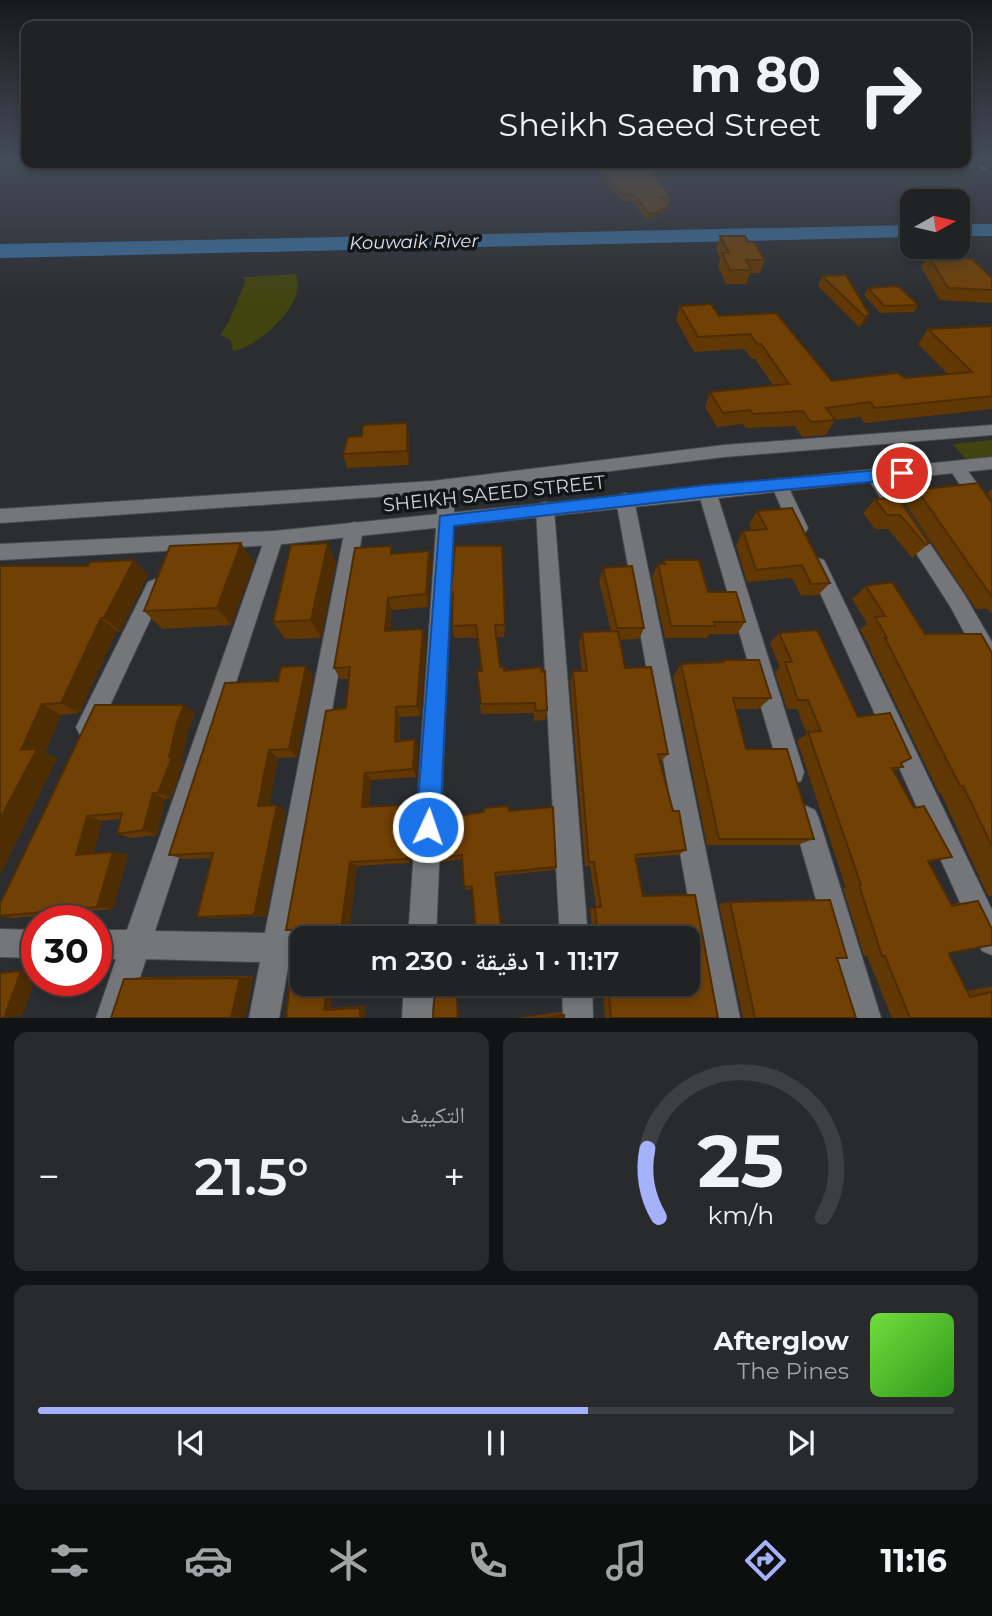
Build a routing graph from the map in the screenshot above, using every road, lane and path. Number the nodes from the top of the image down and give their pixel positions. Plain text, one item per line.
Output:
1 (992, 430) edge
2 (992, 463) edge
3 (956, 467) junction
4 (875, 476) junction
5 (779, 484) junction
6 (447, 485) junction
7 (706, 491) junction
8 (625, 500) junction
9 (545, 509) junction
10 (0, 516) edge
11 (992, 519) edge
12 (446, 521) junction
13 (354, 529) junction
14 (274, 538) junction
15 (175, 543) junction
16 (0, 552) edge
17 (992, 662) edge
18 (77, 750) edge
19 (293, 926) edge
20 (423, 926) edge
21 (573, 926) edge
22 (992, 941) edge
23 (0, 943) edge
24 (21, 944) edge
25 (112, 944) edge
26 (136, 944) junction
27 (290, 948) edge
28 (418, 996) edge
29 (577, 996) edge
30 (111, 1017) edge
31 (264, 1017) edge
32 (417, 1017) edge
33 (578, 1017) edge
34 (725, 1017) edge
35 (866, 1017) edge

1 - 6 street, SHEIKH SAEED STREET
2 - 3 street, SHEIKH SAEED STREET
3 - 4 street, SHEIKH SAEED STREET
3 - 11 street
4 - 5 street, SHEIKH SAEED STREET
4 - 17 street
5 - 7 street, SHEIKH SAEED STREET
5 - 22 street
6 - 10 street, SHEIKH SAEED STREET
6 - 12 street
7 - 8 street, SHEIKH SAEED STREET
7 - 35 street
8 - 9 street, SHEIKH SAEED STREET
8 - 34 street
9 - 12 street, SHEIKH SAEED STREET
9 - 21 street
12 - 13 street, SHEIKH SAEED STREET
12 - 20 street
13 - 14 street, SHEIKH SAEED STREET
13 - 19 street
14 - 15 street, SHEIKH SAEED STREET
14 - 26 street
15 - 16 street, SHEIKH SAEED STREET
15 - 18 street
23 - 24 street
25 - 26 street
26 - 27 street
26 - 30 street
27 - 31 street
28 - 32 street
29 - 33 street

